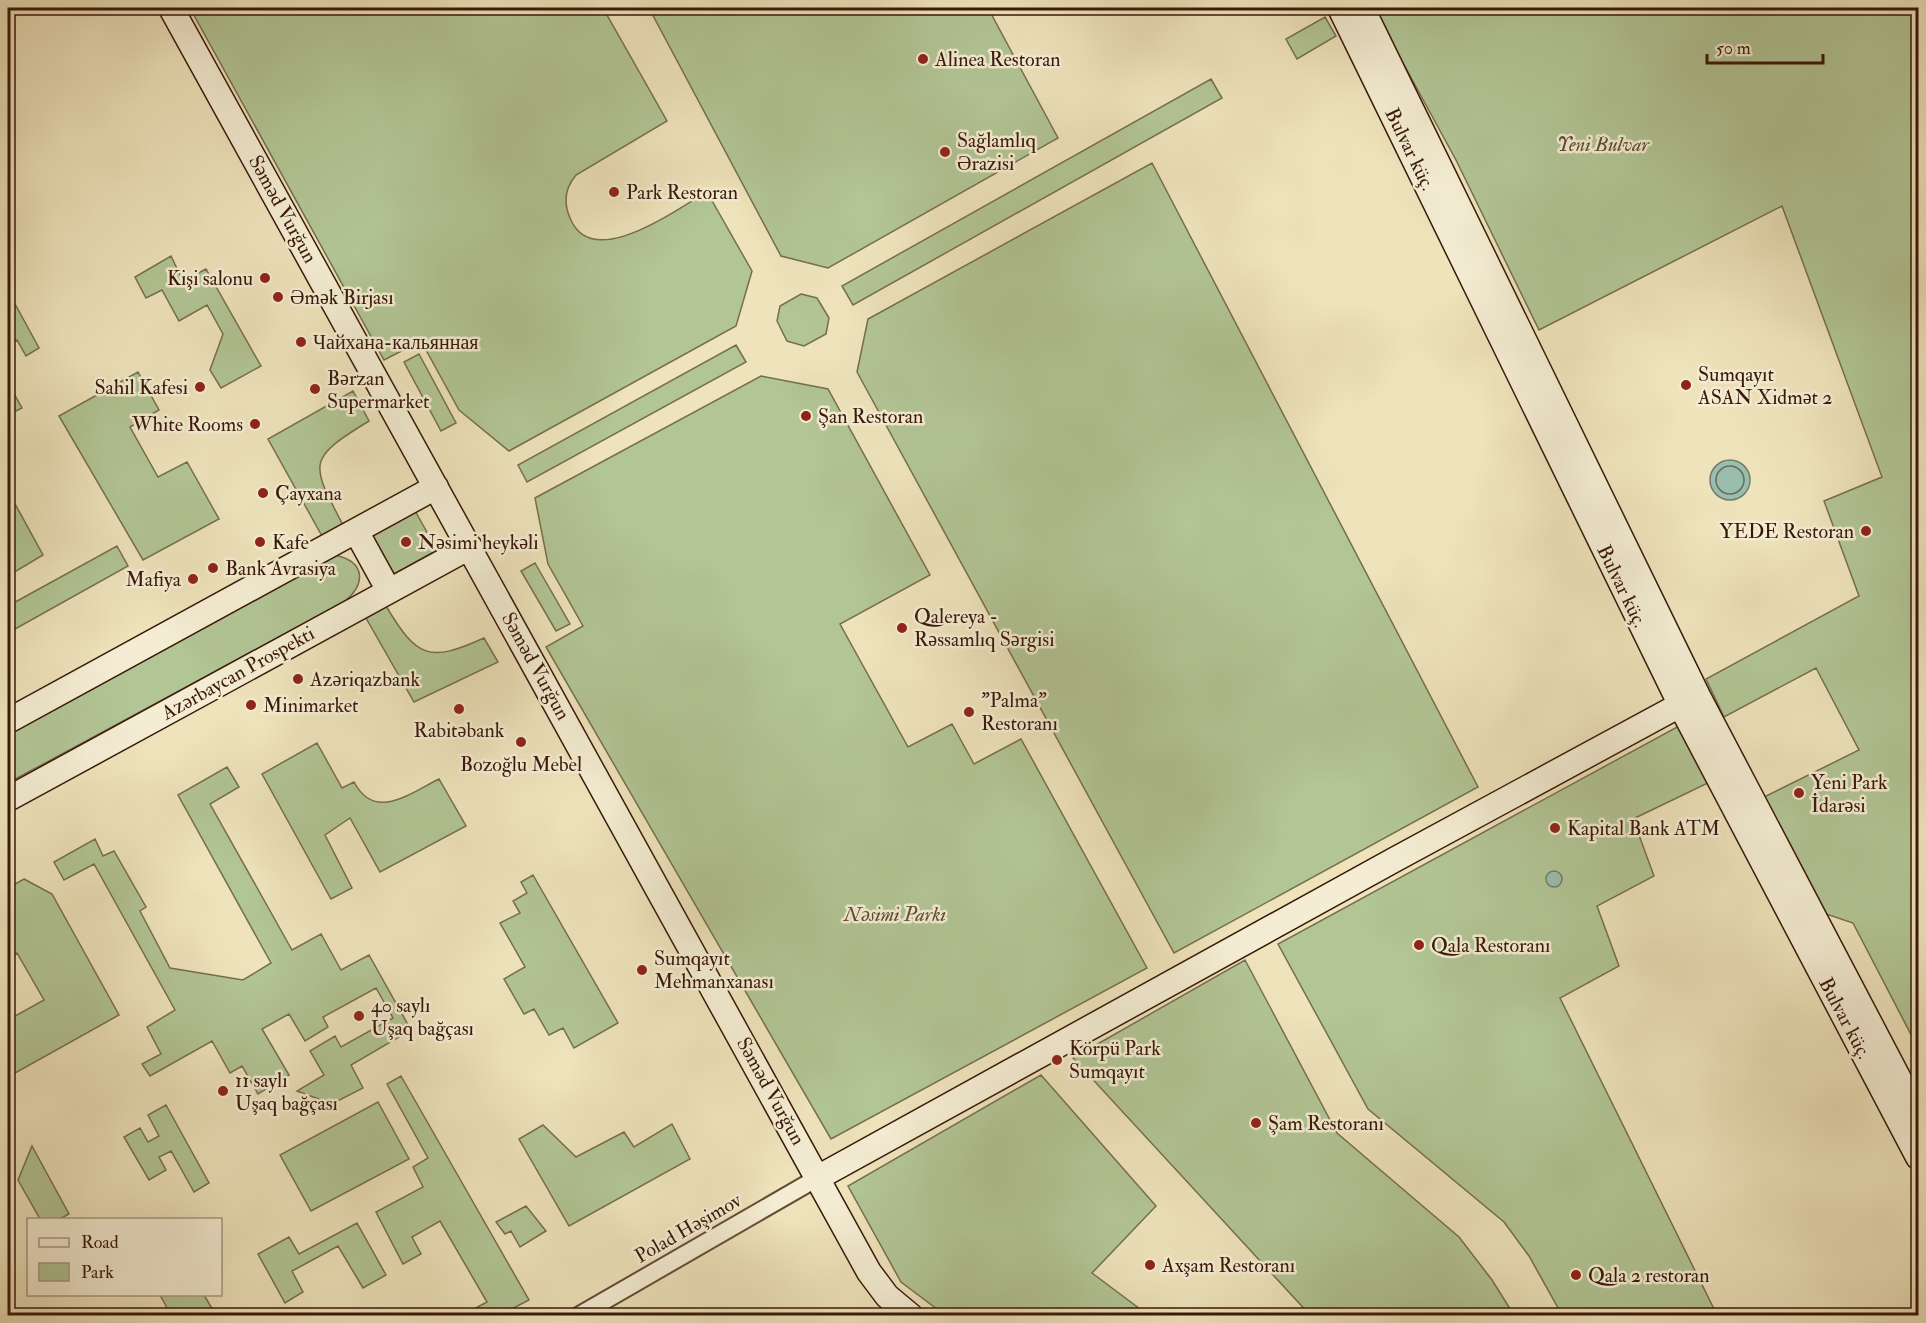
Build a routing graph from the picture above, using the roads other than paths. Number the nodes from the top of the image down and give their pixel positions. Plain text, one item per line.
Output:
1 (171, 8) edge
2 (1340, 8) edge
3 (1362, 8) edge
4 (436, 487) junction
5 (356, 531) junction
6 (470, 547) junction
7 (388, 591) junction
8 (1689, 701) junction
9 (8, 720) edge
10 (8, 799) edge
11 (1799, 911) junction
12 (1918, 1115) edge
13 (1918, 1157) edge
14 (819, 1178) junction
15 (578, 1316) edge
16 (911, 1316) edge

1 - 4 street, Səməd Vurğun
2 - 8 street, Bulvar küç.
3 - 8 street, Bulvar küç.
4 - 5 street
4 - 6 street, Səməd Vurğun
5 - 7 street
5 - 9 street
6 - 7 street, Azərbaycan Prospekti
6 - 14 street, Səməd Vurğun
7 - 10 street, Azərbaycan Prospekti
8 - 11 street, Bulvar küç.
8 - 14 street
11 - 12 street, Bulvar küç.
11 - 13 street, Bulvar küç.
14 - 15 street, Polad Həşimov
14 - 16 street, Səməd Vurğun

